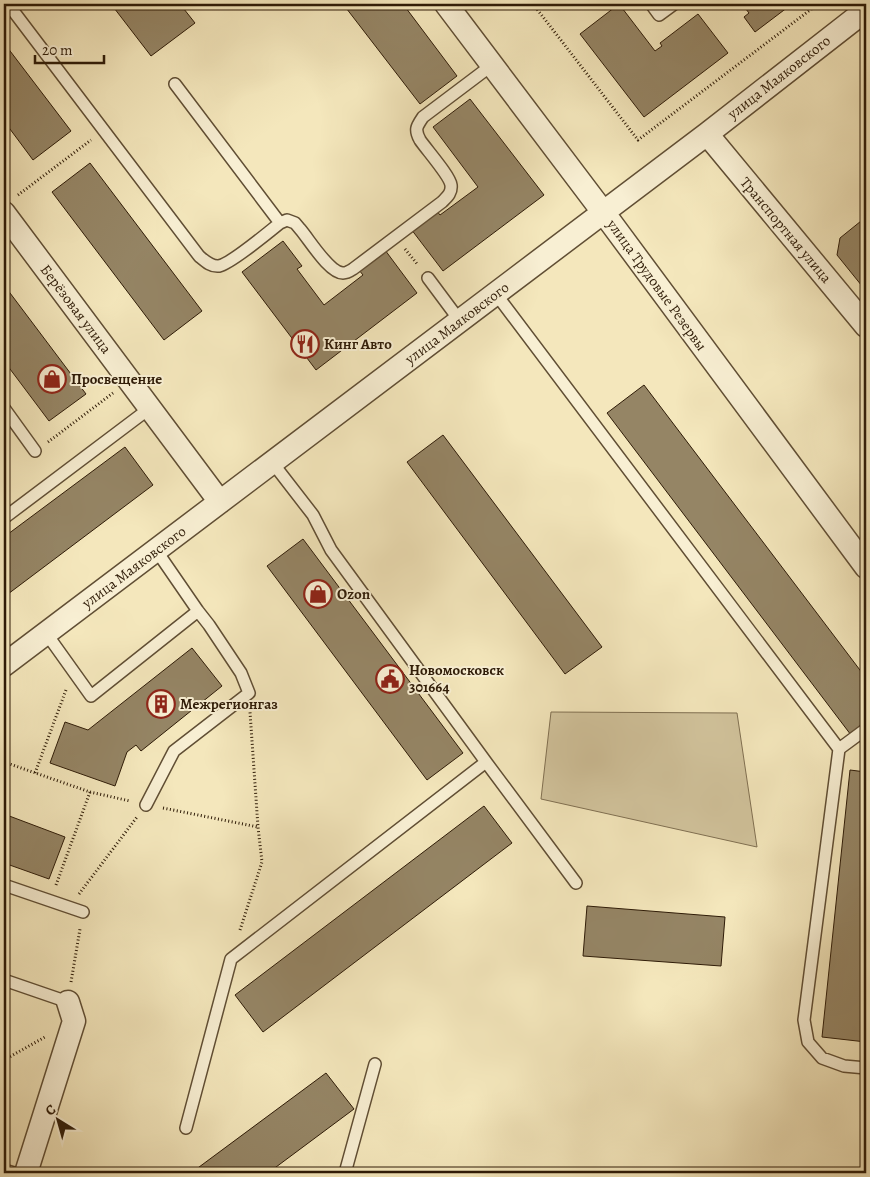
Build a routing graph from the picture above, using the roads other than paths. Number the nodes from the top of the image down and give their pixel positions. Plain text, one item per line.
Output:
1 (446, 4) edge
2 (651, 4) edge
3 (674, 4) edge
4 (10, 8) edge
5 (866, 10) edge
6 (492, 66) junction
7 (175, 84) dead end
8 (707, 134) junction
9 (8, 207) edge
10 (603, 212) junction
11 (280, 223) junction
12 (428, 278) road end
13 (496, 294) junction
14 (460, 321) junction
15 (866, 326) edge
16 (4, 408) edge
17 (150, 408) junction
18 (35, 452) road end
19 (272, 462) junction
20 (220, 502) junction
21 (4, 518) edge
22 (156, 550) junction
23 (866, 567) edge
24 (198, 611) junction
25 (46, 633) junction
26 (4, 665) edge
27 (866, 728) edge
28 (839, 749) junction
29 (486, 762) junction
30 (146, 805) road end
31 (576, 883) dead end
32 (4, 885) edge
33 (83, 912) road end
34 (4, 980) edge
35 (71, 1011) joint
36 (375, 1064) dead end
37 (866, 1068) edge
38 (186, 1128) dead end
39 (4, 1170) edge
40 (14, 1173) edge
41 (26, 1173) edge
42 (346, 1173) edge

1 - 6 street, улица Трудовые Резервы
2 - 3 lane
4 - 11 lane
5 - 8 street, улица Маяковского
6 - 10 street, улица Трудовые Резервы
6 - 11 lane
7 - 11 lane
8 - 10 street, улица Маяковского
8 - 15 street, Транспортная улица
9 - 17 street, Берёзовая улица
10 - 13 street, улица Маяковского
10 - 23 street, улица Трудовые Резервы
12 - 14 lane
13 - 14 street, улица Маяковского
13 - 28 lane
14 - 19 street, улица Маяковского
16 - 18 lane
17 - 20 street, Берёзовая улица
17 - 21 lane
19 - 20 street, улица Маяковского
19 - 29 lane
20 - 22 street, улица Маяковского
22 - 24 lane
22 - 25 street, улица Маяковского
24 - 25 lane
24 - 30 lane
25 - 26 street, улица Маяковского
27 - 28 lane
28 - 37 lane
29 - 31 lane
29 - 38 lane
32 - 33 lane
34 - 35 lane
35 - 41 street
36 - 42 lane
39 - 40 lane

